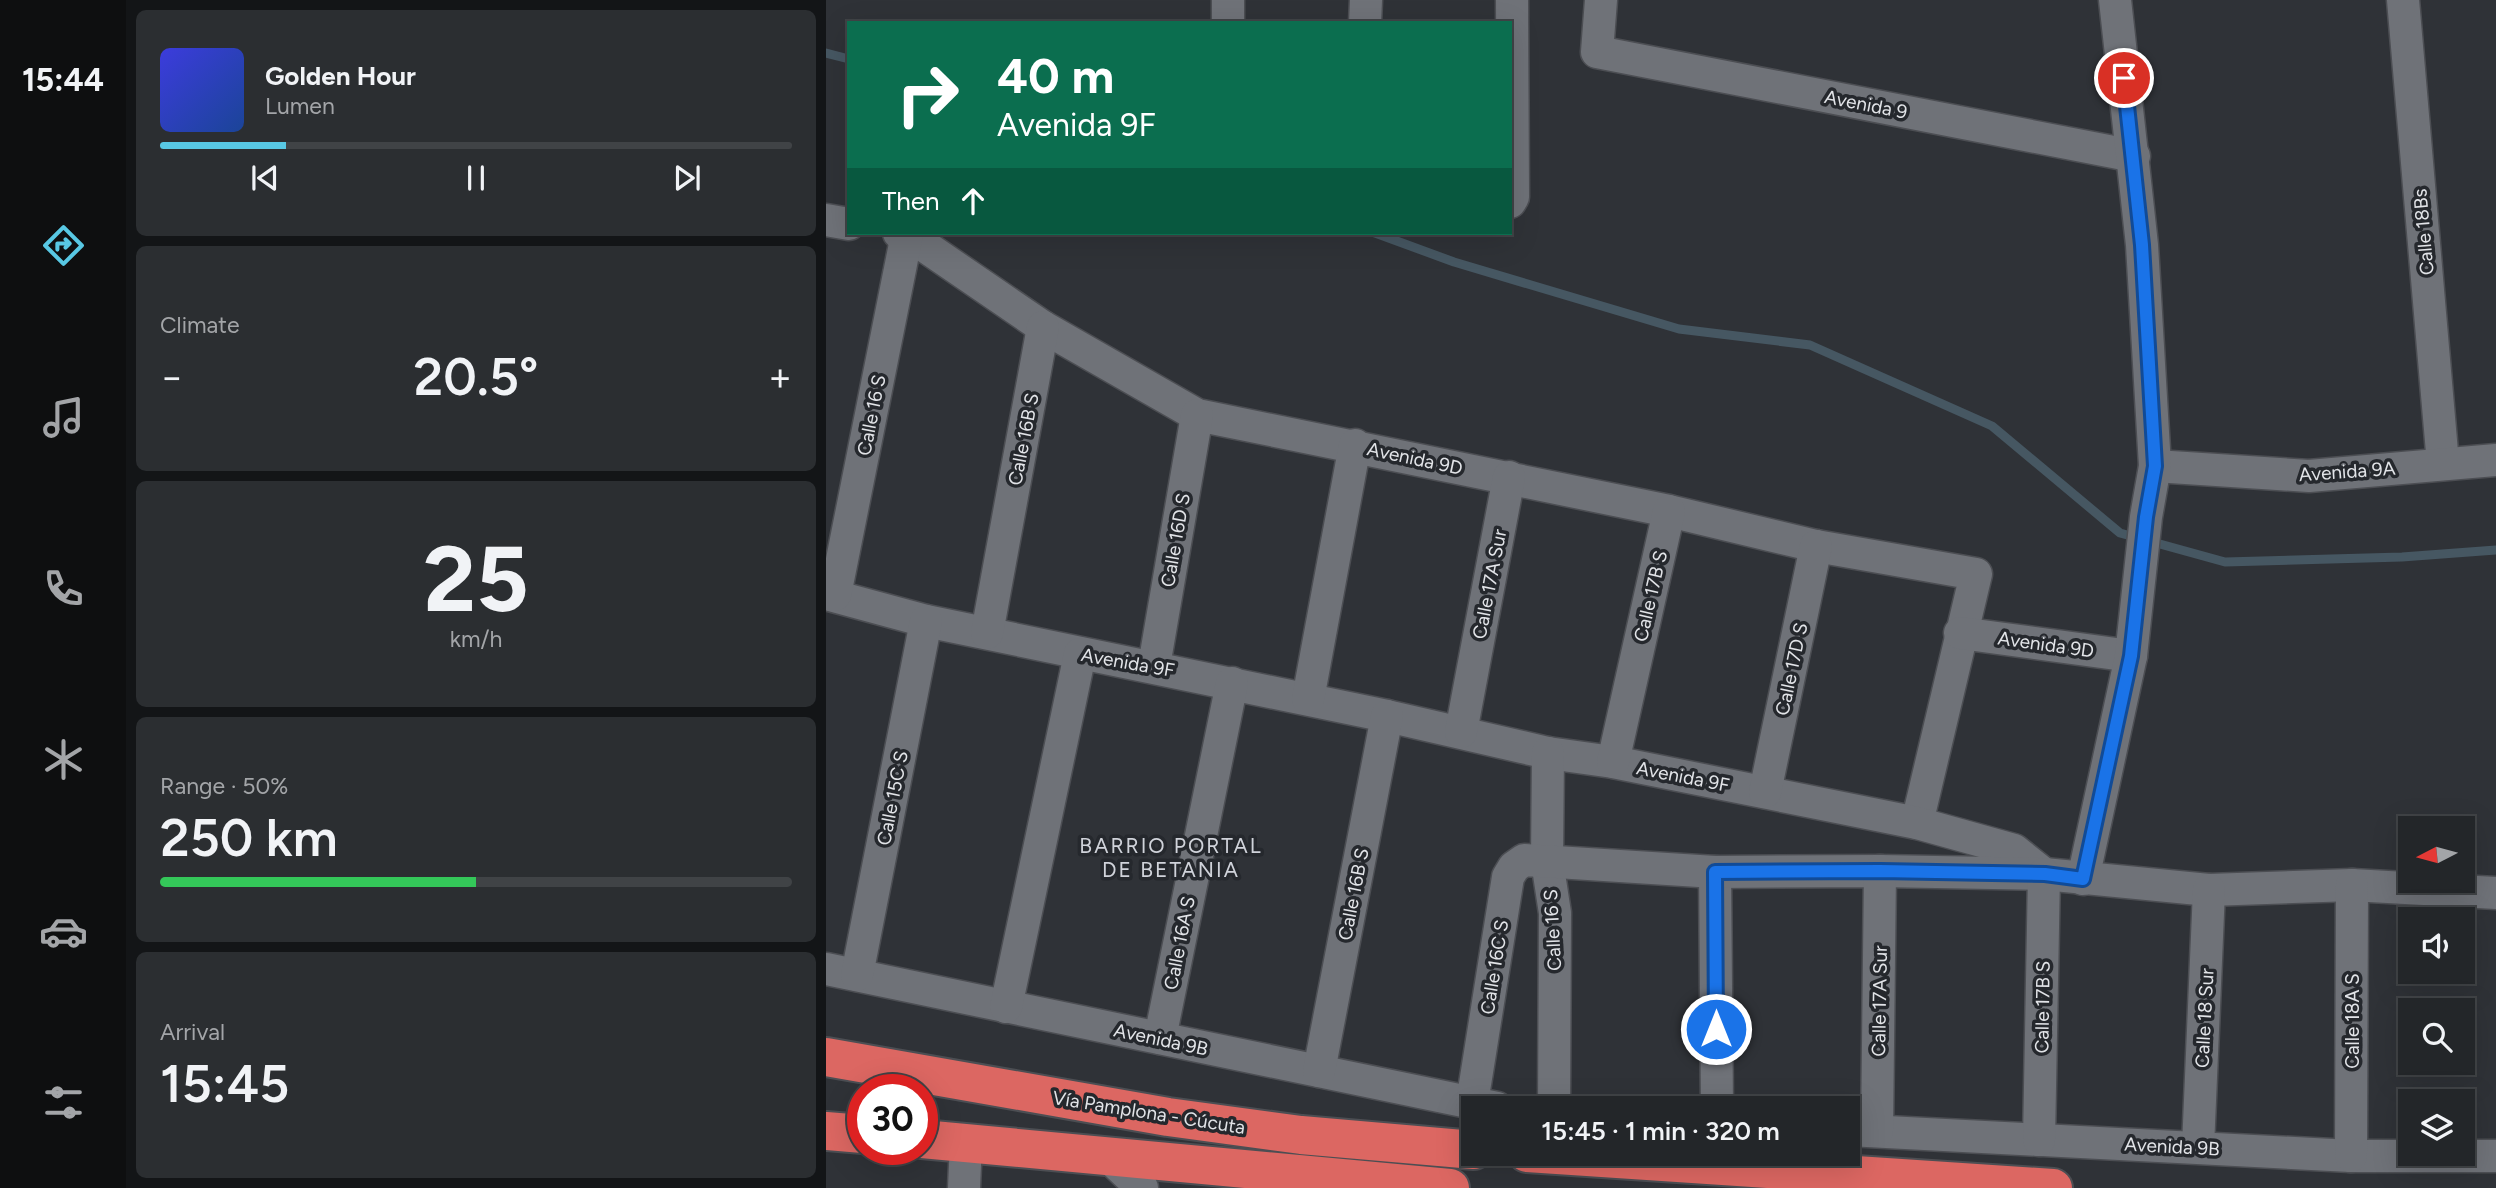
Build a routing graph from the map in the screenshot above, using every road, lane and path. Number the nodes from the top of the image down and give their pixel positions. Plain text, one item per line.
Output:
1 (1228, 0) edge
2 (1366, 0) edge
3 (1512, 0) edge
4 (1601, 0) edge
5 (2115, 0) edge
6 (2403, 0) edge
7 (1228, 21) edge
8 (1365, 21) edge
9 (2134, 156) junction
10 (1512, 199) edge
11 (826, 220) edge
12 (847, 224) edge
13 (903, 235) edge
14 (906, 235) edge
15 (1044, 327) junction
16 (1197, 415) junction
17 (1355, 445) junction
18 (2496, 460) edge
19 (2443, 464) junction
20 (2155, 466) junction
21 (1509, 477) junction
22 (1669, 511) junction
23 (1816, 546) junction
24 (831, 595) edge
25 (926, 621) junction
26 (987, 633) junction
27 (1960, 633) junction
28 (1080, 654) junction
29 (2131, 656) junction
30 (1154, 666) junction
31 (1232, 683) junction
32 (1308, 699) junction
33 (1387, 716) junction
34 (1461, 732) junction
35 (1548, 753) junction
36 (1613, 762) junction
37 (1765, 792) junction
38 (1917, 823) junction
39 (1547, 861) junction
40 (1880, 871) junction
41 (1715, 872) junction
42 (2045, 874) junction
43 (2083, 879) junction
44 (2352, 885) junction
45 (2209, 890) junction
46 (2496, 893) edge
47 (826, 969) edge
48 (857, 975) junction
49 (1006, 1007) junction
50 (1160, 1038) junction
51 (826, 1057) edge
52 (1320, 1071) junction
53 (1485, 1096) edge
54 (1554, 1096) edge
55 (1717, 1096) edge
56 (1461, 1100) edge
57 (826, 1131) edge
58 (1862, 1131) edge
59 (847, 1133) edge
60 (938, 1140) edge
61 (2039, 1140) junction
62 (966, 1142) junction
63 (2198, 1147) junction
64 (1461, 1149) edge
65 (1108, 1156) junction
66 (2351, 1156) junction
67 (2496, 1156) edge
68 (1722, 1166) edge
69 (964, 1188) edge
70 (1142, 1188) edge
71 (1450, 1188) edge
72 (2053, 1188) edge

1 - 7 street
2 - 8 street
3 - 10 street
4 - 9 street, Avenida 9
5 - 9 street
6 - 19 street, Calle 18Bs
9 - 20 street
11 - 12 street
13 - 24 street, Calle 16 S
14 - 15 street, Avenida 9D
15 - 16 street, Avenida 9D
15 - 26 street, Calle 16B S
16 - 17 street, Avenida 9D
16 - 30 street, Calle 16D S
17 - 21 street, Avenida 9D
17 - 32 street
18 - 19 street, Avenida 9A
19 - 20 street, Avenida 9A
20 - 29 street
21 - 22 street, Avenida 9D
21 - 34 street, Calle 17A Sur
22 - 23 street, Avenida 9D
22 - 36 street, Calle 17B S
23 - 27 street, Avenida 9D
23 - 37 street, Calle 17D S
24 - 25 street, Avenida 9F
25 - 26 street, Avenida 9F
25 - 48 street, Calle 15C S
26 - 28 street, Avenida 9F
27 - 29 street, Avenida 9D
27 - 38 street
28 - 30 street, Avenida 9F
28 - 49 street
29 - 43 street
30 - 31 street, Avenida 9F
31 - 32 street, Avenida 9F
31 - 50 street, Calle 16A S
32 - 33 street, Avenida 9F
33 - 34 street, Avenida 9F
33 - 52 street, Calle 16B S
34 - 35 street, Avenida 9F
35 - 36 street, Avenida 9F
35 - 39 street, Calle 16 S
36 - 37 street, Avenida 9F
37 - 38 street, Avenida 9F
38 - 42 street, Avenida 9F
39 - 41 street
39 - 53 street, Calle 16C S
39 - 54 street, Calle 16 S
40 - 41 street
40 - 42 street
40 - 58 street, Calle 17A Sur
41 - 55 street
42 - 43 street
42 - 61 street, Calle 17B S
43 - 45 street
44 - 45 street
44 - 46 street
44 - 66 street, Calle 18A S
45 - 63 street, Calle 18 Sur
47 - 48 street, Avenida 9B
48 - 49 street, Avenida 9B
49 - 50 street, Avenida 9B
50 - 52 street, Avenida 9B
51 - 64 highway, Vía Pamplona - Cúcuta
52 - 56 street, Avenida 9B
57 - 59 highway
58 - 61 street, Avenida 9B
60 - 62 highway
61 - 63 street, Avenida 9B
62 - 65 highway
62 - 69 street
63 - 66 street, Avenida 9B
65 - 70 street
65 - 71 highway
66 - 67 street, Avenida 9B
68 - 72 highway

